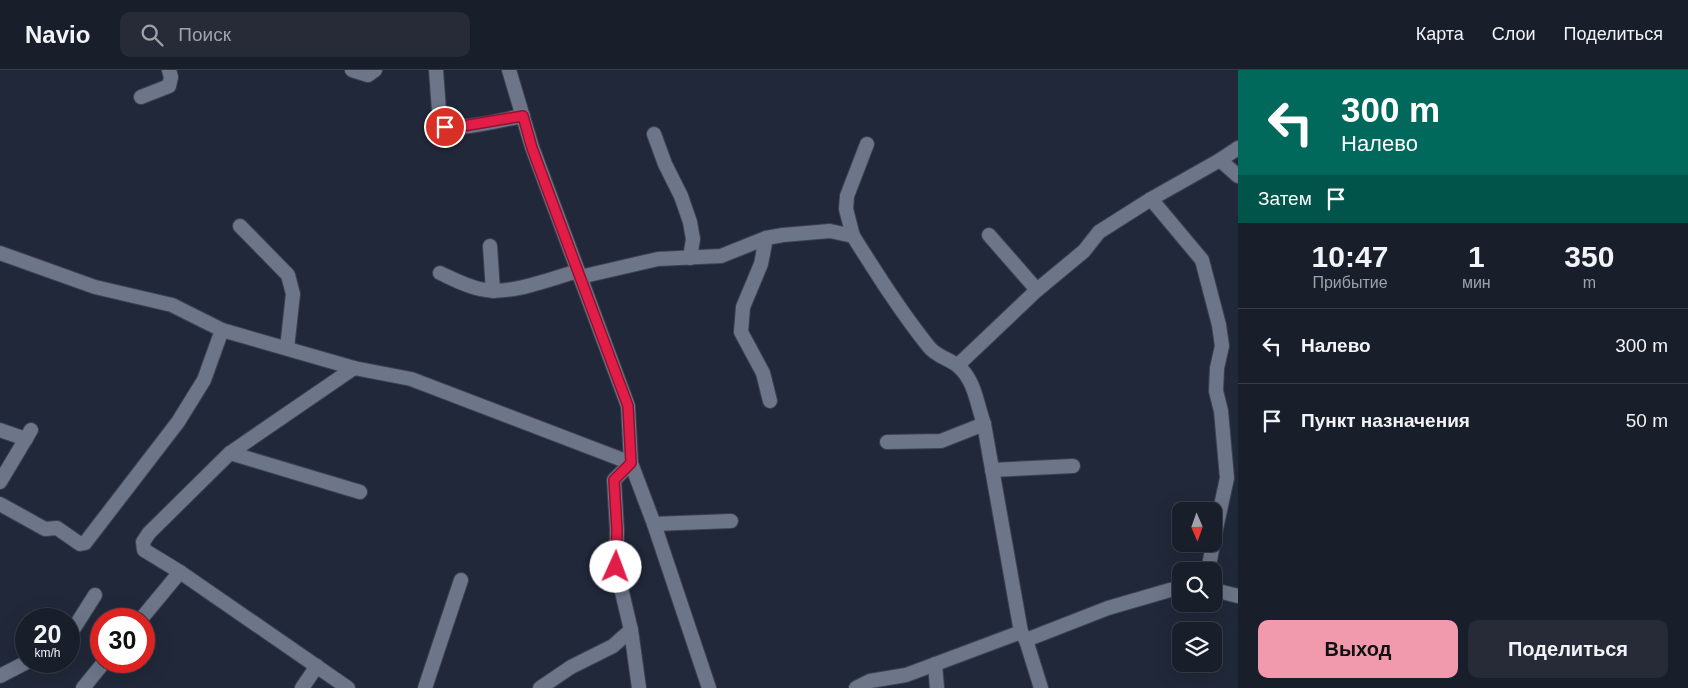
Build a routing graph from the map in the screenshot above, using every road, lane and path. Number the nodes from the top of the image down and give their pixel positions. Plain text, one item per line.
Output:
1 (169, 70) edge
2 (352, 70) edge
3 (375, 70) edge
4 (436, 70) edge
5 (509, 70) edge
6 (141, 97) dead end
7 (523, 116) junction
8 (654, 134) dead end
9 (867, 144) dead end
10 (1238, 148) edge
11 (1220, 160) junction
12 (1238, 176) edge
13 (1150, 199) junction
14 (240, 226) dead end
15 (989, 235) dead end
16 (853, 236) junction
17 (766, 238) junction
18 (490, 246) dead end
19 (0, 253) edge
20 (690, 258) junction
21 (440, 273) dead end
22 (579, 274) junction
23 (493, 290) junction
24 (1036, 290) junction
25 (222, 330) junction
26 (287, 348) junction
27 (958, 365) junction
28 (354, 368) junction
29 (770, 401) dead end
30 (984, 424) junction
31 (0, 430) edge
32 (887, 442) dead end
33 (230, 453) junction
34 (631, 463) junction
35 (1073, 466) dead end
36 (992, 470) junction
37 (0, 482) edge
38 (360, 492) dead end
39 (1222, 502) edge
40 (0, 504) edge
41 (731, 521) dead end
42 (654, 524) junction
43 (180, 572) junction
44 (461, 580) dead end
45 (1172, 590) edge
46 (1222, 592) edge
47 (96, 595) dead end
48 (1238, 596) edge
49 (150, 608) edge
50 (80, 619) edge
51 (631, 630) junction
52 (1024, 636) junction
53 (935, 664) junction
54 (317, 666) junction
55 (15, 668) edge
56 (96, 673) edge
57 (0, 676) edge
58 (83, 688) edge
59 (302, 688) edge
60 (347, 688) edge
61 (426, 688) edge
62 (540, 688) edge
63 (639, 688) edge
64 (708, 688) edge
65 (856, 688) edge
66 (937, 688) edge
67 (1041, 688) edge

1 - 6 street
2 - 3 street
4 - 7 street
5 - 7 street
7 - 22 street
8 - 20 street
9 - 16 street
10 - 11 street
11 - 12 street
11 - 13 street
13 - 24 street
13 - 39 street
14 - 26 street
15 - 24 street
16 - 17 street
16 - 27 street
17 - 20 street
17 - 29 street
18 - 23 street
19 - 25 street
20 - 22 street
21 - 23 street
22 - 23 street
22 - 34 street
24 - 27 street
25 - 26 street
25 - 40 street
26 - 28 street
27 - 30 street
28 - 33 street
28 - 34 street
30 - 32 street
30 - 36 street
31 - 37 street
33 - 38 street
33 - 43 street
34 - 42 street
34 - 51 street
35 - 36 street
36 - 52 street
41 - 42 street
42 - 64 street
43 - 49 street
43 - 54 street
44 - 61 street
45 - 52 street
46 - 48 street
47 - 50 street
51 - 62 street
51 - 63 street
52 - 53 street
52 - 67 street
53 - 65 street
53 - 66 street
54 - 59 street
54 - 60 street
55 - 57 street
56 - 58 street

